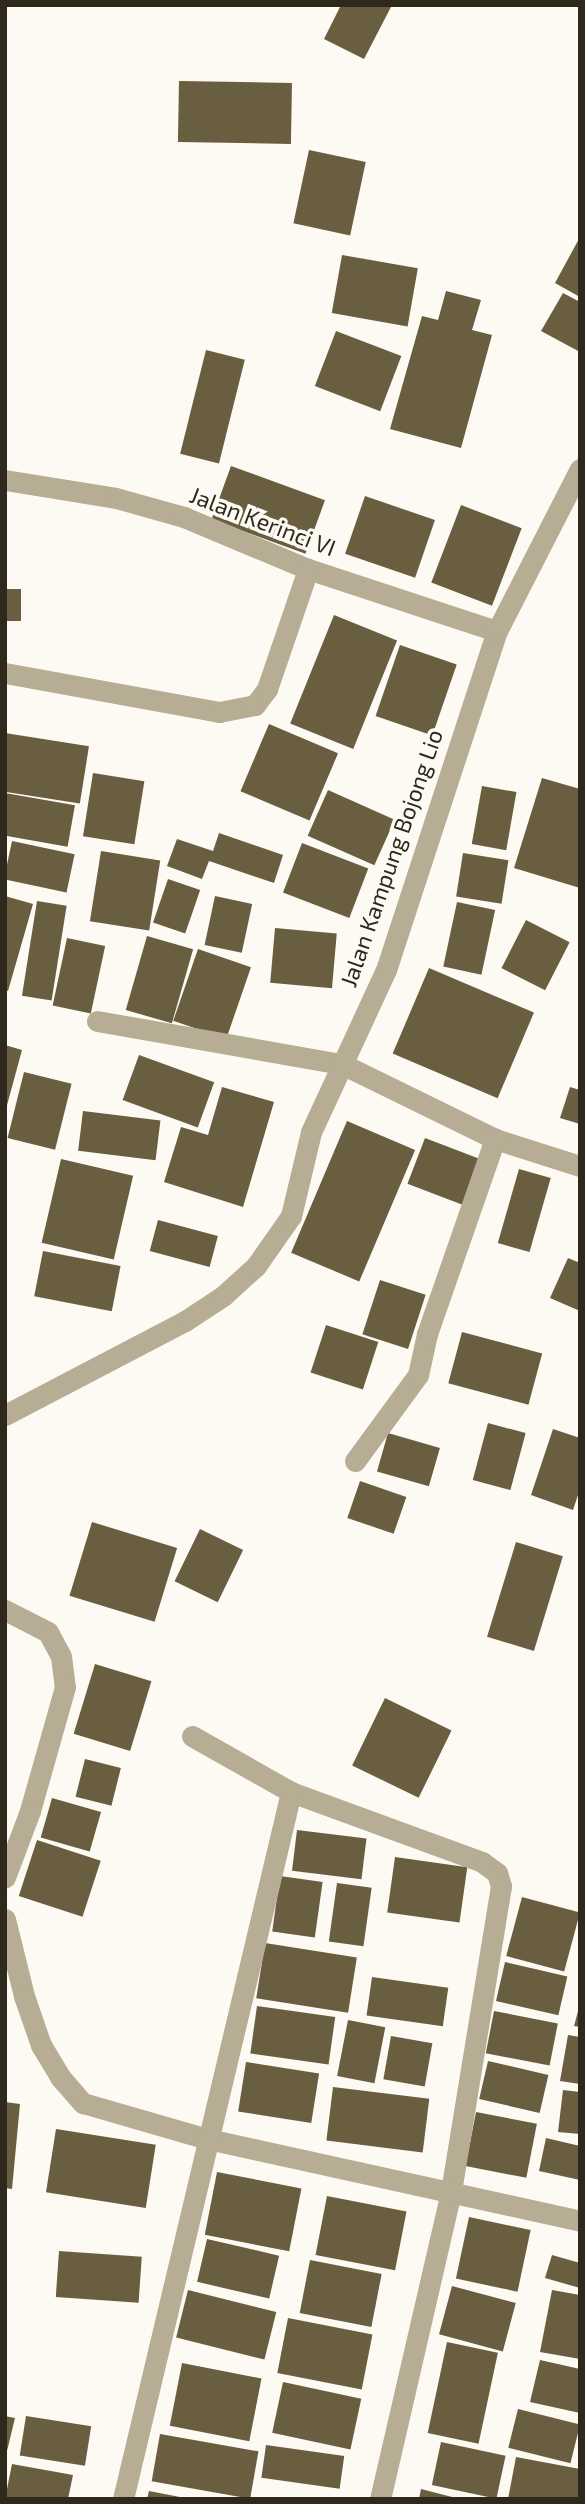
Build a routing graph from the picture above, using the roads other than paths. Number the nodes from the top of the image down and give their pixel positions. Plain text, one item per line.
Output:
1 (580, 468) edge
2 (5, 480) edge
3 (308, 569) junction
4 (497, 631) junction
5 (5, 673) edge
6 (97, 1021) dead end
7 (342, 1064) junction
8 (495, 1139) junction
9 (580, 1166) edge
10 (5, 1415) edge
11 (355, 1461) dead end
12 (5, 1610) edge
13 (192, 1736) dead end
14 (291, 1792) junction
15 (5, 1877) edge
16 (5, 1919) edge
17 (208, 2139) junction
18 (450, 2196) junction
19 (580, 2221) edge
20 (123, 2499) edge
21 (380, 2499) edge

1 - 4 street, Jalan Kampung Bojong Lio
2 - 3 street, Jalan Kerinci VI
3 - 4 street, Jalan Kerinci VI
3 - 5 street
4 - 7 street, Jalan Kampung Bojong Lio
6 - 7 street
7 - 8 street
7 - 10 street, Jalan Kampung Bojong Lio
8 - 9 street
8 - 11 street
12 - 15 street
13 - 14 street
14 - 17 street
14 - 18 street
16 - 17 street
17 - 18 street
17 - 20 street
18 - 19 street
18 - 21 street

